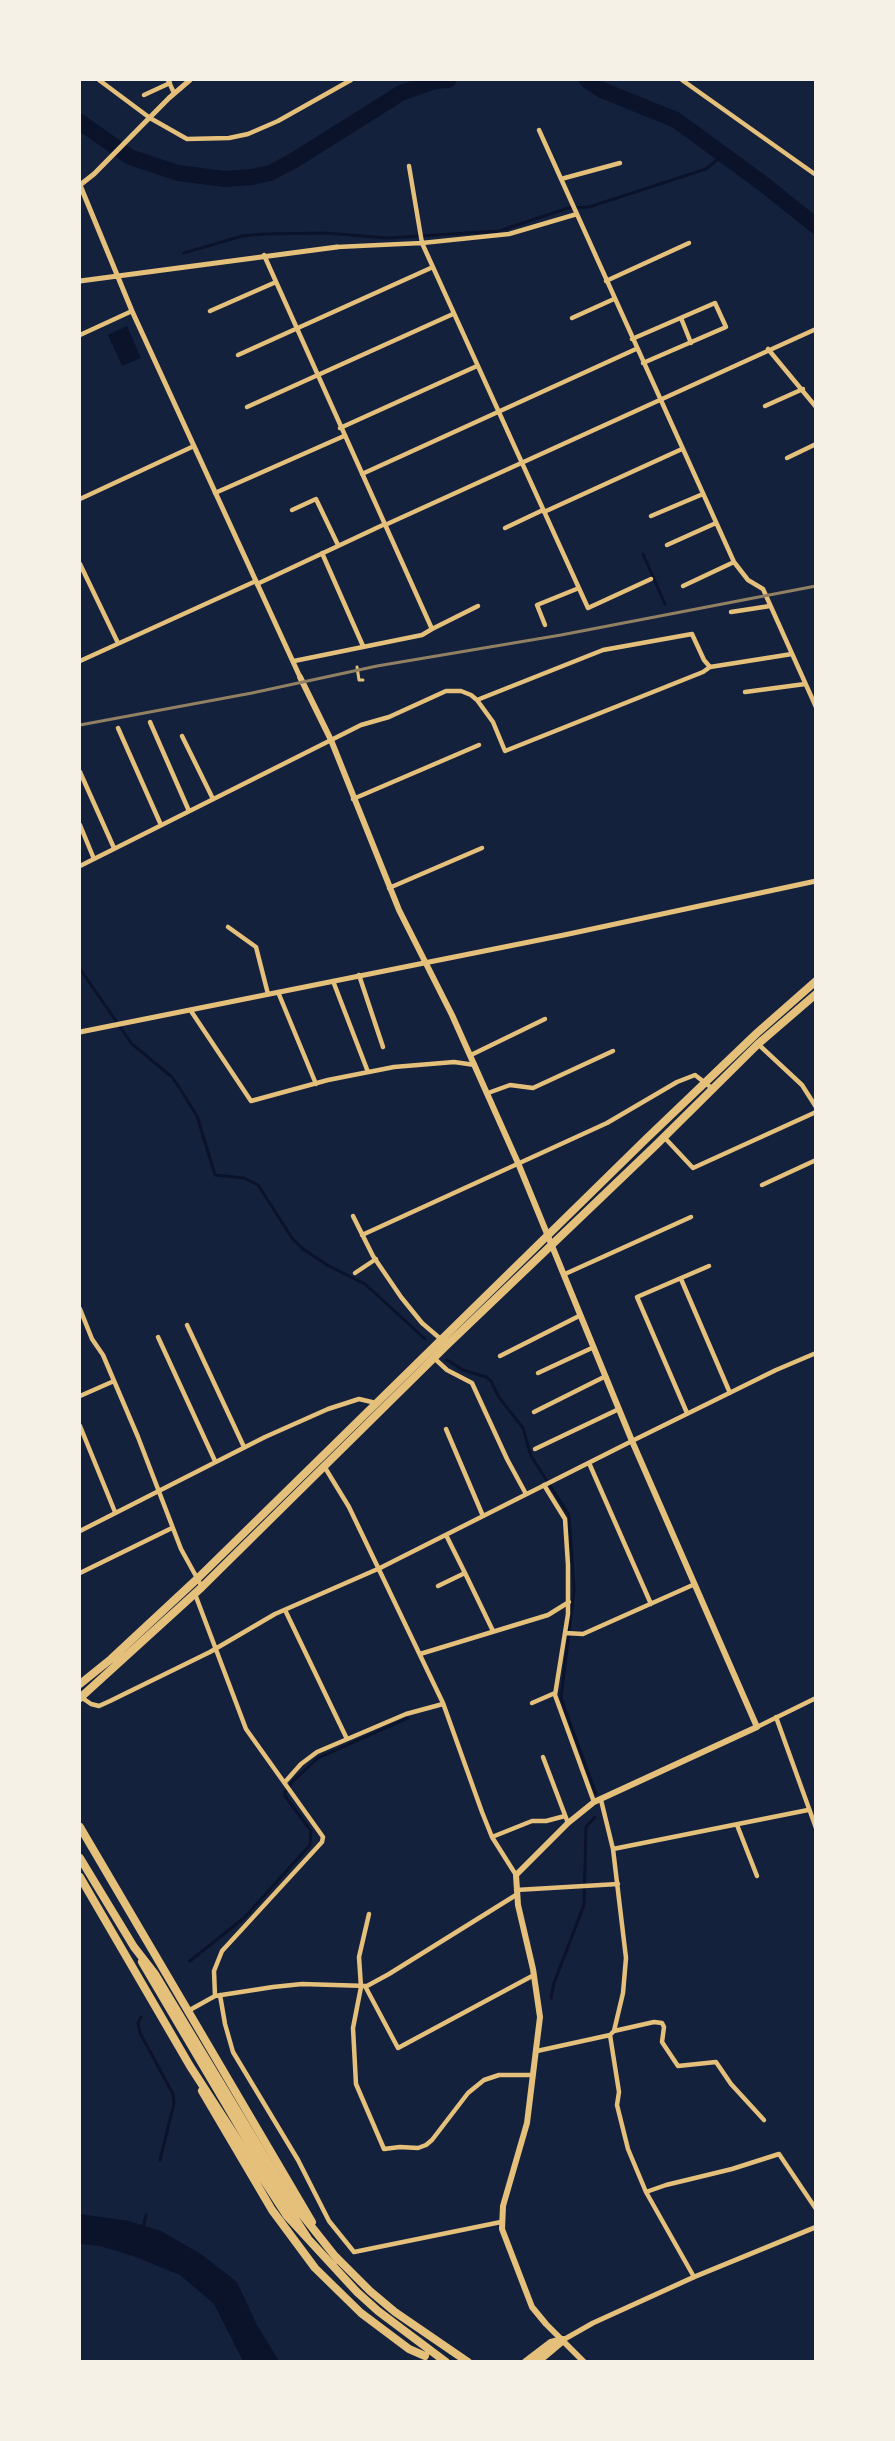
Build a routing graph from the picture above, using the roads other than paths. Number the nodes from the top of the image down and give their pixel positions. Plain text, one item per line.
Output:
1 (99, 80) edge
2 (190, 80) edge
3 (351, 80) edge
4 (682, 80) edge
5 (169, 81) edge
6 (174, 93) junction
7 (144, 94) dead end
8 (150, 118) junction
9 (538, 130) dead end
10 (620, 164) dead end
11 (409, 166) dead end
12 (816, 175) edge
13 (561, 179) junction
14 (80, 185) edge
15 (577, 214) junction
16 (422, 243) junction
17 (689, 243) dead end
18 (337, 247) joint
19 (264, 255) junction
20 (433, 267) junction
21 (117, 276) junction
22 (80, 281) edge
23 (606, 281) junction
24 (276, 282) junction
25 (614, 299) junction
26 (132, 311) junction
27 (210, 311) dead end
28 (453, 314) junction
29 (572, 318) dead end
30 (681, 318) junction
31 (296, 329) junction
32 (816, 329) edge
33 (80, 335) edge
34 (632, 339) junction
35 (691, 343) junction
36 (636, 349) junction
37 (768, 349) junction
38 (238, 355) dead end
39 (643, 363) junction
40 (477, 366) junction
41 (317, 375) junction
42 (803, 389) junction
43 (660, 398) junction
44 (765, 406) dead end
45 (247, 407) dead end
46 (816, 407) edge
47 (499, 413) junction
48 (340, 428) junction
49 (344, 436) junction
50 (816, 444) edge
51 (194, 446) junction
52 (682, 449) junction
53 (787, 458) dead end
54 (521, 462) junction
55 (362, 474) junction
56 (215, 493) junction
57 (703, 494) junction
58 (80, 499) edge
59 (292, 510) dead end
60 (544, 511) junction
61 (651, 516) dead end
62 (385, 524) junction
63 (716, 524) junction
64 (506, 528) dead end
65 (338, 545) junction
66 (667, 545) dead end
67 (322, 553) junction
68 (734, 562) junction
69 (80, 564) edge
70 (82, 573) edge
71 (651, 579) dead end
72 (256, 583) junction
73 (684, 586) dead end
74 (579, 588) junction
75 (478, 606) dead end
76 (770, 606) junction
77 (731, 612) dead end
78 (545, 625) dead end
79 (432, 629) junction
80 (118, 644) junction
81 (363, 646) junction
82 (792, 654) junction
83 (80, 661) edge
84 (294, 661) junction
85 (357, 667) dead end
86 (710, 667) junction
87 (300, 677) joint
88 (363, 680) dead end
89 (805, 684) junction
90 (745, 692) dead end
91 (477, 700) junction
92 (816, 707) edge
93 (150, 722) dead end
94 (118, 728) dead end
95 (182, 736) dead end
96 (331, 740) junction
97 (479, 745) dead end
98 (80, 772) edge
99 (353, 798) junction
100 (213, 799) junction
101 (189, 811) junction
102 (80, 825) edge
103 (161, 825) junction
104 (114, 848) junction
105 (482, 848) dead end
106 (94, 859) junction
107 (80, 866) edge
108 (816, 881) edge
109 (389, 888) junction
110 (228, 927) dead end
111 (425, 962) junction
112 (359, 975) junction
113 (333, 981) junction
114 (816, 981) edge
115 (278, 992) junction
116 (816, 993) edge
117 (268, 994) junction
118 (191, 1011) junction
119 (545, 1019) dead end
120 (80, 1032) edge
121 (758, 1044) junction
122 (383, 1047) dead end
123 (612, 1051) dead end
124 (471, 1056) junction
125 (475, 1065) junction
126 (368, 1072) junction
127 (706, 1082) junction
128 (316, 1084) junction
129 (713, 1089) junction
130 (488, 1093) junction
131 (816, 1107) edge
132 (816, 1112) edge
133 (664, 1137) junction
134 (816, 1160) edge
135 (519, 1163) junction
136 (762, 1185) dead end
137 (352, 1216) dead end
138 (691, 1217) dead end
139 (549, 1234) junction
140 (362, 1235) junction
141 (553, 1243) junction
142 (376, 1259) junction
143 (709, 1266) dead end
144 (355, 1273) dead end
145 (565, 1274) junction
146 (681, 1279) junction
147 (80, 1309) edge
148 (582, 1315) junction
149 (187, 1325) dead end
150 (158, 1337) dead end
151 (444, 1342) junction
152 (594, 1347) junction
153 (816, 1353) edge
154 (500, 1356) dead end
155 (434, 1358) junction
156 (538, 1373) dead end
157 (606, 1376) junction
158 (114, 1381) junction
159 (730, 1393) junction
160 (80, 1396) edge
161 (380, 1406) junction
162 (619, 1409) junction
163 (534, 1412) dead end
164 (687, 1413) junction
165 (80, 1426) edge
166 (446, 1429) dead end
167 (632, 1440) junction
168 (244, 1447) junction
169 (535, 1449) dead end
170 (215, 1461) junction
171 (589, 1463) junction
172 (324, 1466) junction
173 (544, 1485) junction
174 (158, 1490) junction
175 (526, 1494) junction
176 (115, 1512) junction
177 (483, 1516) junction
178 (172, 1528) junction
179 (80, 1531) edge
180 (446, 1535) junction
181 (380, 1568) junction
182 (80, 1573) edge
183 (465, 1573) junction
184 (197, 1579) junction
185 (695, 1584) junction
186 (438, 1586) dead end
187 (202, 1587) junction
188 (195, 1593) junction
189 (569, 1602) junction
190 (651, 1604) junction
191 (285, 1610) junction
192 (494, 1631) junction
193 (565, 1633) junction
194 (217, 1648) junction
195 (420, 1654) junction
196 (80, 1683) edge
197 (555, 1693) junction
198 (80, 1698) edge
199 (816, 1698) edge
200 (532, 1702) dead end
201 (443, 1704) junction
202 (776, 1717) junction
203 (757, 1727) junction
204 (347, 1739) junction
205 (543, 1757) dead end
206 (285, 1782) junction
207 (598, 1801) junction
208 (808, 1810) junction
209 (567, 1819) junction
210 (737, 1825) junction
211 (80, 1827) edge
212 (816, 1828) edge
213 (492, 1837) junction
214 (612, 1849) junction
215 (80, 1858) edge
216 (516, 1875) junction
217 (757, 1876) dead end
218 (80, 1877) edge
219 (618, 1884) junction
220 (80, 1886) edge
221 (516, 1893) junction
222 (96, 1904) junction
223 (369, 1914) dead end
224 (134, 1947) junction
225 (534, 1975) junction
226 (363, 1986) junction
227 (218, 1996) junction
228 (188, 2011) junction
229 (612, 2033) junction
230 (537, 2051) junction
231 (190, 2066) junction
232 (533, 2075) junction
233 (764, 2120) dead end
234 (646, 2192) junction
235 (816, 2209) edge
236 (501, 2222) junction
237 (816, 2227) edge
238 (307, 2237) junction
239 (338, 2260) junction
240 (694, 2277) junction
241 (378, 2311) junction
242 (420, 2329) junction
243 (563, 2340) junction
244 (425, 2356) junction
245 (433, 2361) edge
246 (446, 2361) edge
247 (468, 2361) edge
248 (475, 2361) edge
249 (526, 2361) edge
250 (537, 2361) edge
251 (584, 2361) edge

1 - 8 street
2 - 6 street
3 - 8 street
4 - 12 street
5 - 6 street
5 - 7 street
6 - 8 street
8 - 14 street
9 - 13 street
10 - 13 street
11 - 16 street
13 - 15 street
14 - 21 street
15 - 16 street
15 - 23 street
16 - 18 street
16 - 20 street
17 - 23 street
18 - 19 street
19 - 21 street
19 - 24 street
20 - 28 street
20 - 31 street
21 - 22 street
21 - 26 street
23 - 25 street
24 - 27 street
24 - 31 street
25 - 29 street
25 - 34 street
26 - 33 street
26 - 51 street
28 - 40 street
28 - 41 street
30 - 34 street
30 - 35 street
30 - 35 street
31 - 38 street
31 - 41 street
32 - 37 street
34 - 36 street
35 - 39 street
36 - 39 street
36 - 47 street
37 - 42 street
37 - 43 street
39 - 43 street
40 - 47 street
40 - 48 street
41 - 45 street
41 - 48 street
42 - 44 street
42 - 46 street
43 - 52 street
43 - 54 street
47 - 54 street
47 - 55 street
48 - 49 street
49 - 55 street
49 - 56 street
50 - 53 street
51 - 56 street
51 - 58 street
52 - 57 street
52 - 60 street
54 - 60 street
54 - 62 street
55 - 62 street
56 - 72 street
57 - 61 street
57 - 63 street
59 - 65 street
60 - 64 street
60 - 74 street
62 - 65 street
62 - 79 street
63 - 66 street
63 - 68 street
65 - 67 street
67 - 72 street
67 - 81 street
68 - 73 street
68 - 76 street
69 - 70 street
70 - 80 street
71 - 74 street
72 - 80 street
72 - 84 street
74 - 78 street
75 - 79 street
76 - 77 street
76 - 82 street
79 - 81 street
80 - 83 street
81 - 84 street
82 - 86 street
82 - 89 street
84 - 87 street
85 - 88 street
86 - 91 street
86 - 91 street
87 - 96 main road
89 - 90 street
89 - 92 street
91 - 96 street
93 - 101 street
94 - 103 street
95 - 100 street
96 - 99 main road
96 - 100 street
97 - 99 street
98 - 104 street
99 - 109 main road
100 - 101 street
101 - 103 street
102 - 106 street
103 - 104 street
104 - 106 street
105 - 109 street
106 - 107 street
108 - 111 street
109 - 111 main road
110 - 117 street
111 - 112 street
111 - 124 main road
112 - 113 street
112 - 122 street
113 - 115 street
113 - 126 street
114 - 127 highway
115 - 117 street
115 - 128 street
116 - 121 highway
117 - 118 street
118 - 120 street
118 - 128 street
119 - 124 street
121 - 129 highway
121 - 131 street
123 - 130 street
124 - 125 main road
125 - 126 street
125 - 130 main road
126 - 128 street
127 - 129 street
127 - 135 street
127 - 139 highway
129 - 133 highway
130 - 135 main road
132 - 133 street
133 - 141 highway
134 - 136 street
135 - 139 main road
135 - 140 street
137 - 140 street
138 - 145 street
139 - 141 main road
139 - 151 highway
140 - 142 street
141 - 145 main road
141 - 151 highway
142 - 144 street
142 - 151 street
143 - 146 street
145 - 148 main road
146 - 159 street
146 - 164 street
147 - 158 street
148 - 152 main road
148 - 154 street
149 - 168 street
150 - 170 street
151 - 155 highway
151 - 161 highway
152 - 156 street
152 - 157 main road
153 - 159 street
155 - 161 highway
155 - 175 street
157 - 162 main road
157 - 163 street
158 - 160 street
158 - 174 street
159 - 164 street
161 - 168 street
161 - 172 highway
161 - 184 highway
162 - 167 main road
162 - 169 street
164 - 167 street
165 - 176 street
166 - 177 street
167 - 171 street
167 - 185 main road
168 - 170 street
170 - 174 street
171 - 173 street
171 - 190 street
172 - 181 street
172 - 187 highway
173 - 175 street
173 - 189 street
174 - 176 street
174 - 178 street
175 - 177 street
176 - 179 street
177 - 180 street
178 - 182 street
178 - 184 street
180 - 181 street
180 - 183 street
181 - 191 street
181 - 195 street
183 - 186 street
183 - 192 street
184 - 187 street
184 - 196 highway
185 - 190 street
185 - 203 main road
187 - 188 highway
188 - 194 street
188 - 198 highway
189 - 192 street
189 - 193 street
190 - 193 street
191 - 194 street
191 - 204 street
192 - 195 street
193 - 197 street
194 - 198 street
194 - 206 street
195 - 201 street
197 - 200 street
197 - 207 street
199 - 202 street
201 - 204 street
201 - 213 street
202 - 203 street
202 - 208 street
203 - 207 main road
204 - 206 street
205 - 209 street
206 - 227 street
207 - 209 main road
207 - 214 street
208 - 210 street
208 - 212 street
209 - 213 street
209 - 216 main road
210 - 214 street
210 - 217 street
211 - 228 highway
213 - 216 street
214 - 219 street
215 - 224 highway
216 - 221 main road
218 - 222 highway
219 - 221 street
219 - 229 street
220 - 222 highway
221 - 225 main road
221 - 226 street
222 - 231 highway
223 - 226 street
224 - 238 highway
224 - 239 highway
225 - 226 street
225 - 230 main road
226 - 227 street
226 - 232 street
227 - 228 street
227 - 236 street
228 - 239 highway
229 - 230 street
229 - 233 street
229 - 234 street
230 - 232 main road
231 - 238 highway
231 - 244 highway
232 - 236 main road
234 - 235 street
234 - 240 street
236 - 243 main road
237 - 240 street
238 - 241 highway
239 - 242 highway
240 - 243 street
241 - 244 highway
241 - 246 highway
242 - 247 highway
242 - 248 highway
243 - 249 highway
243 - 250 highway
243 - 251 main road
244 - 245 highway

